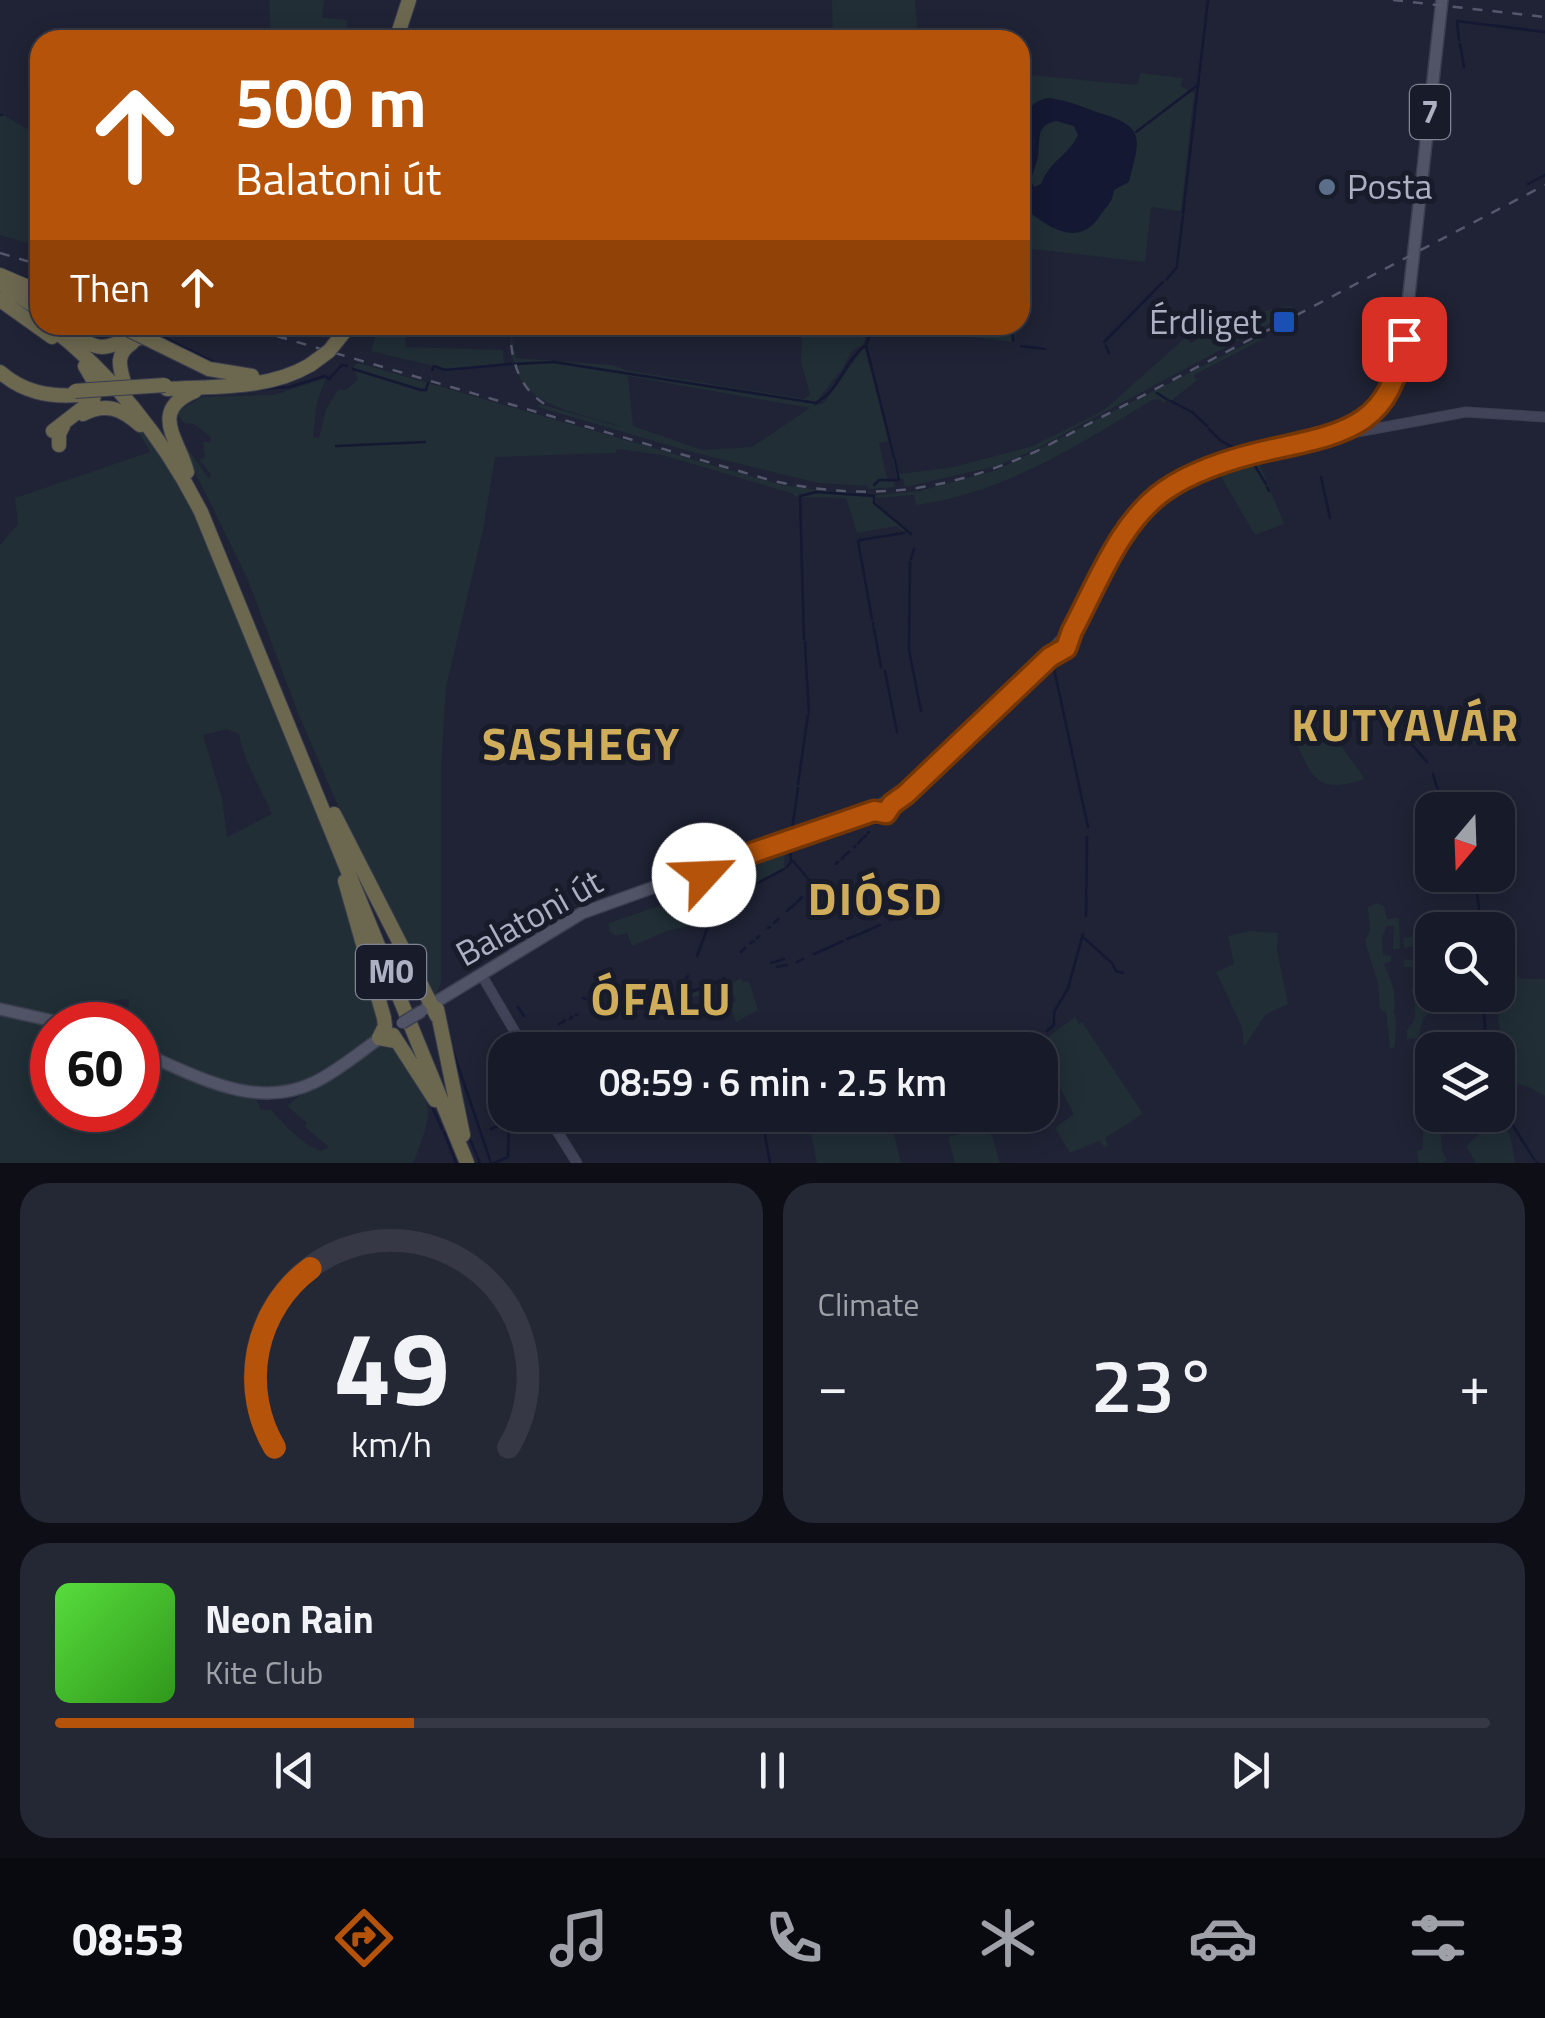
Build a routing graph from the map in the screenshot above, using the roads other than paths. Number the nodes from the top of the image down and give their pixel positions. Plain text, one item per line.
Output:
1 (406, 0) edge
2 (1442, 0) edge
3 (396, 30) edge
4 (0, 276) edge
5 (0, 284) edge
6 (30, 288) edge
7 (0, 292) edge
8 (0, 300) edge
9 (30, 304) edge
10 (0, 313) edge
11 (30, 316) edge
12 (30, 317) edge
13 (30, 318) edge
14 (51, 335) edge
15 (59, 335) edge
16 (71, 335) edge
17 (75, 335) edge
18 (339, 335) edge
19 (122, 336) edge
20 (150, 348) junction
21 (78, 359) junction
22 (308, 363) junction
23 (0, 368) edge
24 (226, 381) junction
25 (125, 386) junction
26 (43, 416) dead end
27 (1545, 417) edge
28 (63, 424) junction
29 (140, 426) junction
30 (1362, 428) junction
31 (163, 436) junction
32 (59, 445) dead end
33 (174, 458) junction
34 (318, 794) junction
35 (334, 814) junction
36 (484, 981) junction
37 (431, 1006) junction
38 (0, 1009) edge
39 (30, 1016) edge
40 (390, 1030) junction
41 (515, 1032) edge
42 (160, 1060) edge
43 (557, 1132) edge
44 (467, 1154) edge
45 (577, 1163) edge

1 - 3 highway
2 - 30 main road, Balatoni út / 7
4 - 6 highway
5 - 9 highway
7 - 11 highway
8 - 12 highway
10 - 13 highway
14 - 21 highway
15 - 31 highway, M0
16 - 25 highway, M0
17 - 19 highway
18 - 22 highway, bridge
19 - 20 highway, bridge
19 - 20 highway
19 - 25 highway
20 - 24 highway
21 - 28 highway
21 - 29 highway
22 - 24 highway
22 - 24 highway
23 - 24 highway, bridge
24 - 31 highway
25 - 31 highway, M0
26 - 28 highway
27 - 30 main road
28 - 29 highway
28 - 32 highway
29 - 31 highway
30 - 36 main road, Balatoni út / 7
31 - 33 highway, M0
33 - 34 highway, M0
33 - 35 highway, M0
34 - 40 highway
34 - 44 highway, M0
35 - 37 highway
35 - 44 highway, M0
36 - 37 main road, Balatoni út / 7
36 - 41 main road
37 - 40 main road, Balatoni út / 7, bridge
37 - 44 highway
38 - 39 main road
40 - 42 main road, Balatoni út / 7
40 - 44 highway
43 - 45 main road

